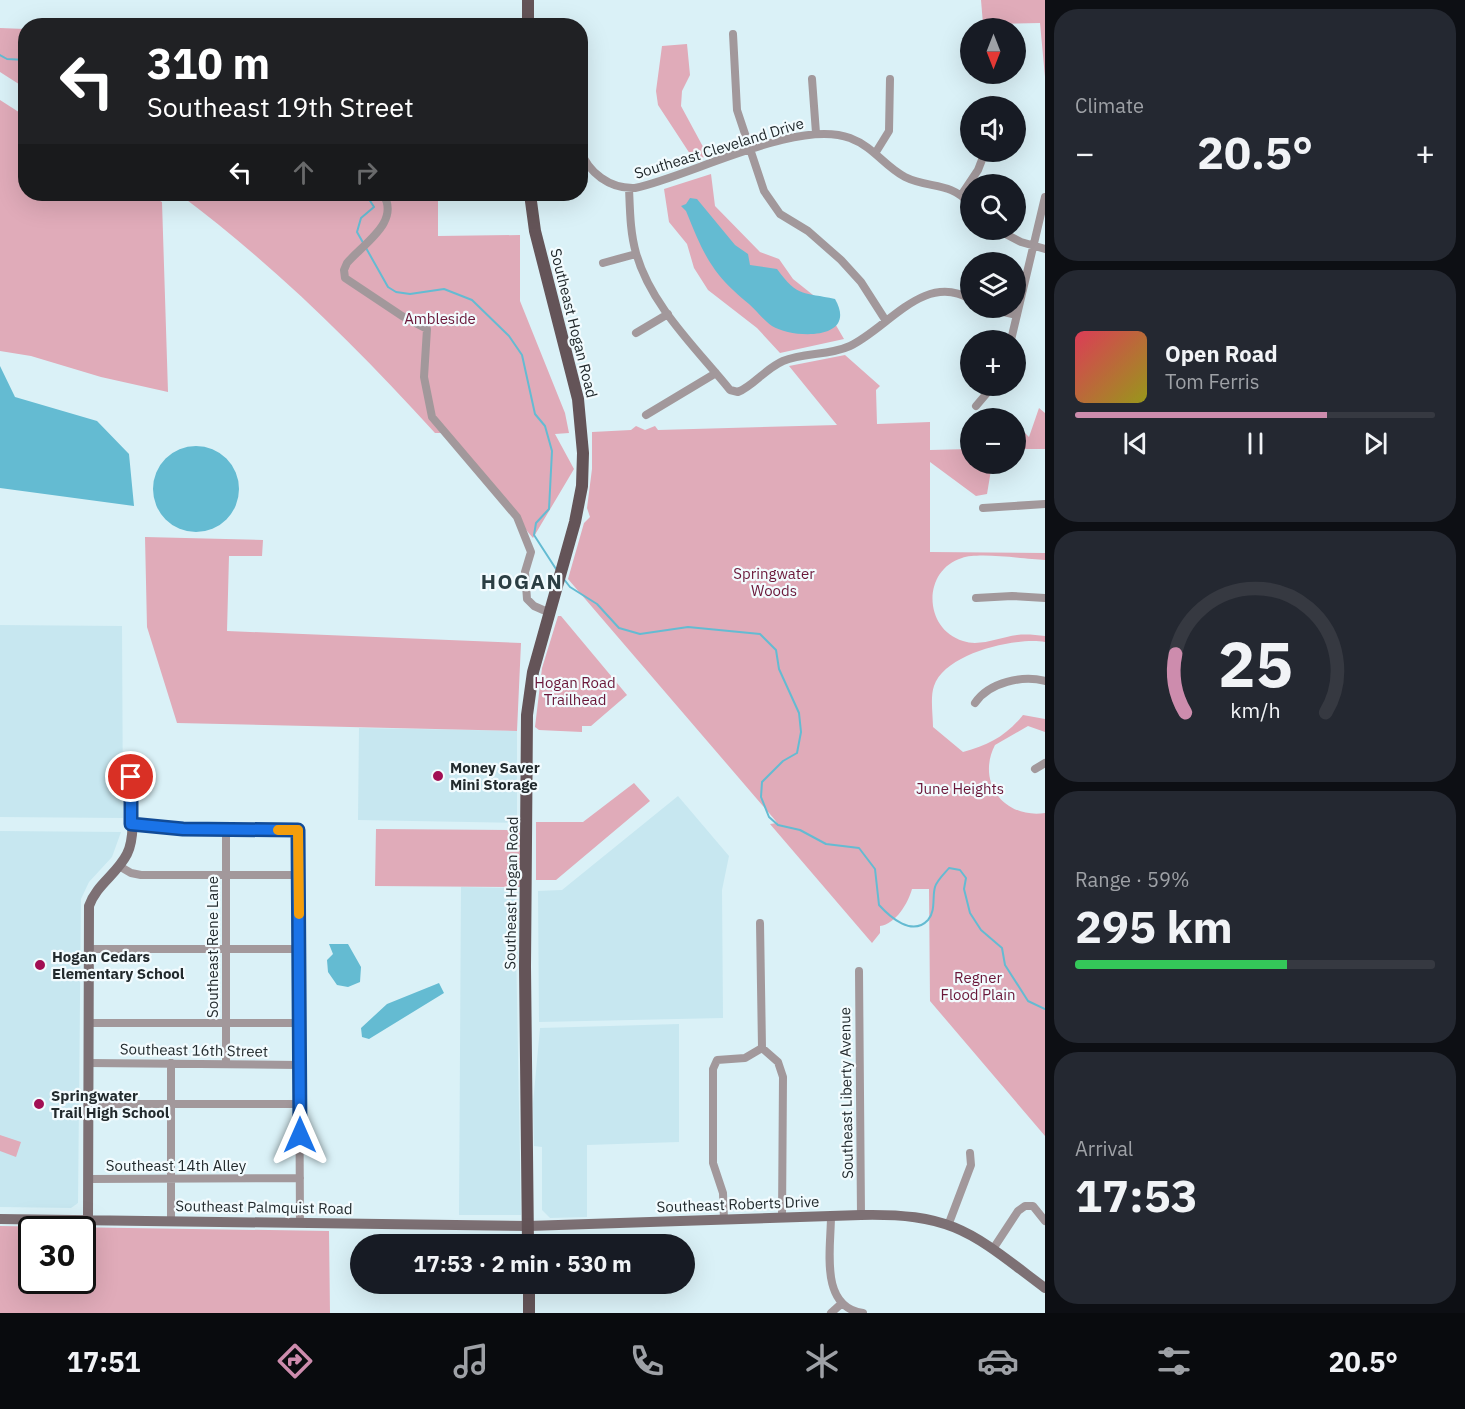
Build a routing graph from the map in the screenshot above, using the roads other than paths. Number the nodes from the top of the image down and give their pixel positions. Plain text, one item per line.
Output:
1 (528, 0) edge
2 (528, 18) edge
3 (733, 34) dead end
4 (812, 79) dead end
5 (890, 79) dead end
6 (816, 133) junction
7 (750, 151) junction
8 (876, 152) junction
9 (588, 162) edge
10 (629, 188) junction
11 (960, 193) edge
12 (1045, 197) edge
13 (386, 201) edge
14 (531, 201) edge
15 (1019, 240) edge
16 (1033, 247) junction
17 (1045, 249) edge
18 (636, 254) junction
19 (603, 263) dead end
20 (1026, 277) edge
21 (960, 295) edge
22 (668, 314) junction
23 (886, 321) junction
24 (636, 333) dead end
25 (716, 373) junction
26 (984, 396) edge
27 (976, 406) dead end
28 (646, 415) dead end
29 (1045, 504) edge
30 (983, 508) dead end
31 (976, 598) dead end
32 (1045, 598) edge
33 (550, 613) junction
34 (1045, 681) edge
35 (975, 703) dead end
36 (1045, 763) edge
37 (1035, 769) dead end
38 (131, 771) dead end
39 (131, 824) junction
40 (226, 830) junction
41 (298, 830) joint
42 (119, 866) junction
43 (226, 875) junction
44 (298, 875) junction
45 (760, 923) dead end
46 (88, 949) junction
47 (226, 949) junction
48 (299, 949) junction
49 (858, 971) dead end
50 (88, 1023) junction
51 (226, 1023) junction
52 (299, 1023) junction
53 (762, 1048) junction
54 (88, 1063) junction
55 (171, 1063) junction
56 (226, 1064) junction
57 (299, 1065) junction
58 (88, 1104) junction
59 (171, 1104) junction
60 (300, 1104) junction
61 (970, 1153) dead end
62 (171, 1178) junction
63 (300, 1178) junction
64 (88, 1179) junction
65 (861, 1215) junction
66 (87, 1216) edge
67 (831, 1216) junction
68 (782, 1218) junction
69 (0, 1219) edge
70 (18, 1219) edge
71 (96, 1220) edge
72 (724, 1220) junction
73 (171, 1221) junction
74 (1045, 1221) edge
75 (300, 1223) junction
76 (949, 1223) junction
77 (528, 1226) junction
78 (528, 1234) edge
79 (993, 1249) junction
80 (1045, 1288) edge
81 (529, 1294) edge
82 (841, 1304) junction
83 (530, 1313) edge
84 (831, 1313) edge
85 (863, 1313) edge

1 - 2 main road
3 - 7 street
4 - 6 street
5 - 8 street
6 - 7 street, Southeast Cleveland Drive
6 - 8 street, Southeast Cleveland Drive
7 - 10 street, Southeast Cleveland Drive
7 - 23 street
8 - 11 street, Southeast Cleveland Drive
9 - 10 street, Southeast Cleveland Drive
10 - 18 street
12 - 16 street
13 - 33 street
14 - 33 main road, Southeast Hogan Road
15 - 16 street
16 - 17 street
16 - 20 street
18 - 19 street
18 - 22 street
21 - 23 street
22 - 24 street
22 - 25 street
23 - 25 street
25 - 28 street
26 - 27 street
29 - 30 street
31 - 32 street
33 - 77 main road, Southeast Hogan Road
34 - 35 street
36 - 37 street
38 - 39 street
39 - 40 street
39 - 42 street
40 - 41 street
40 - 43 street, Southeast Rene Lane
41 - 44 street
42 - 43 street
42 - 46 street
43 - 44 street
43 - 47 street, Southeast Rene Lane
44 - 48 street
45 - 53 street
46 - 47 street
46 - 50 street
47 - 48 street
47 - 51 street, Southeast Rene Lane
48 - 52 street
49 - 65 street, Southeast Liberty Avenue
50 - 51 street
50 - 54 street
51 - 52 street
51 - 56 street, Southeast Rene Lane
52 - 57 street
53 - 68 street
53 - 72 street
54 - 55 street, Southeast 16th Street
54 - 58 street
55 - 56 street, Southeast 16th Street
55 - 59 street
56 - 57 street, Southeast 16th Street
57 - 60 street
58 - 59 street
58 - 64 street
59 - 60 street
59 - 62 street
60 - 63 street
61 - 76 street
62 - 63 street, Southeast 14th Alley
62 - 64 street, Southeast 14th Alley
62 - 73 street
63 - 75 street
64 - 66 street
65 - 67 street, Southeast Roberts Drive
65 - 76 street, Southeast Roberts Drive
67 - 68 street, Southeast Roberts Drive
67 - 82 street
68 - 72 street, Southeast Roberts Drive
69 - 70 street, Southeast Palmquist Road
71 - 73 street, Southeast Palmquist Road
72 - 77 street, Southeast Roberts Drive
73 - 75 street, Southeast Palmquist Road
74 - 79 street
75 - 77 street, Southeast Palmquist Road
76 - 79 street, Southeast Roberts Drive
77 - 78 main road, Southeast Hogan Road
79 - 80 street, Southeast Roberts Drive
81 - 83 main road
82 - 84 street
82 - 85 street

